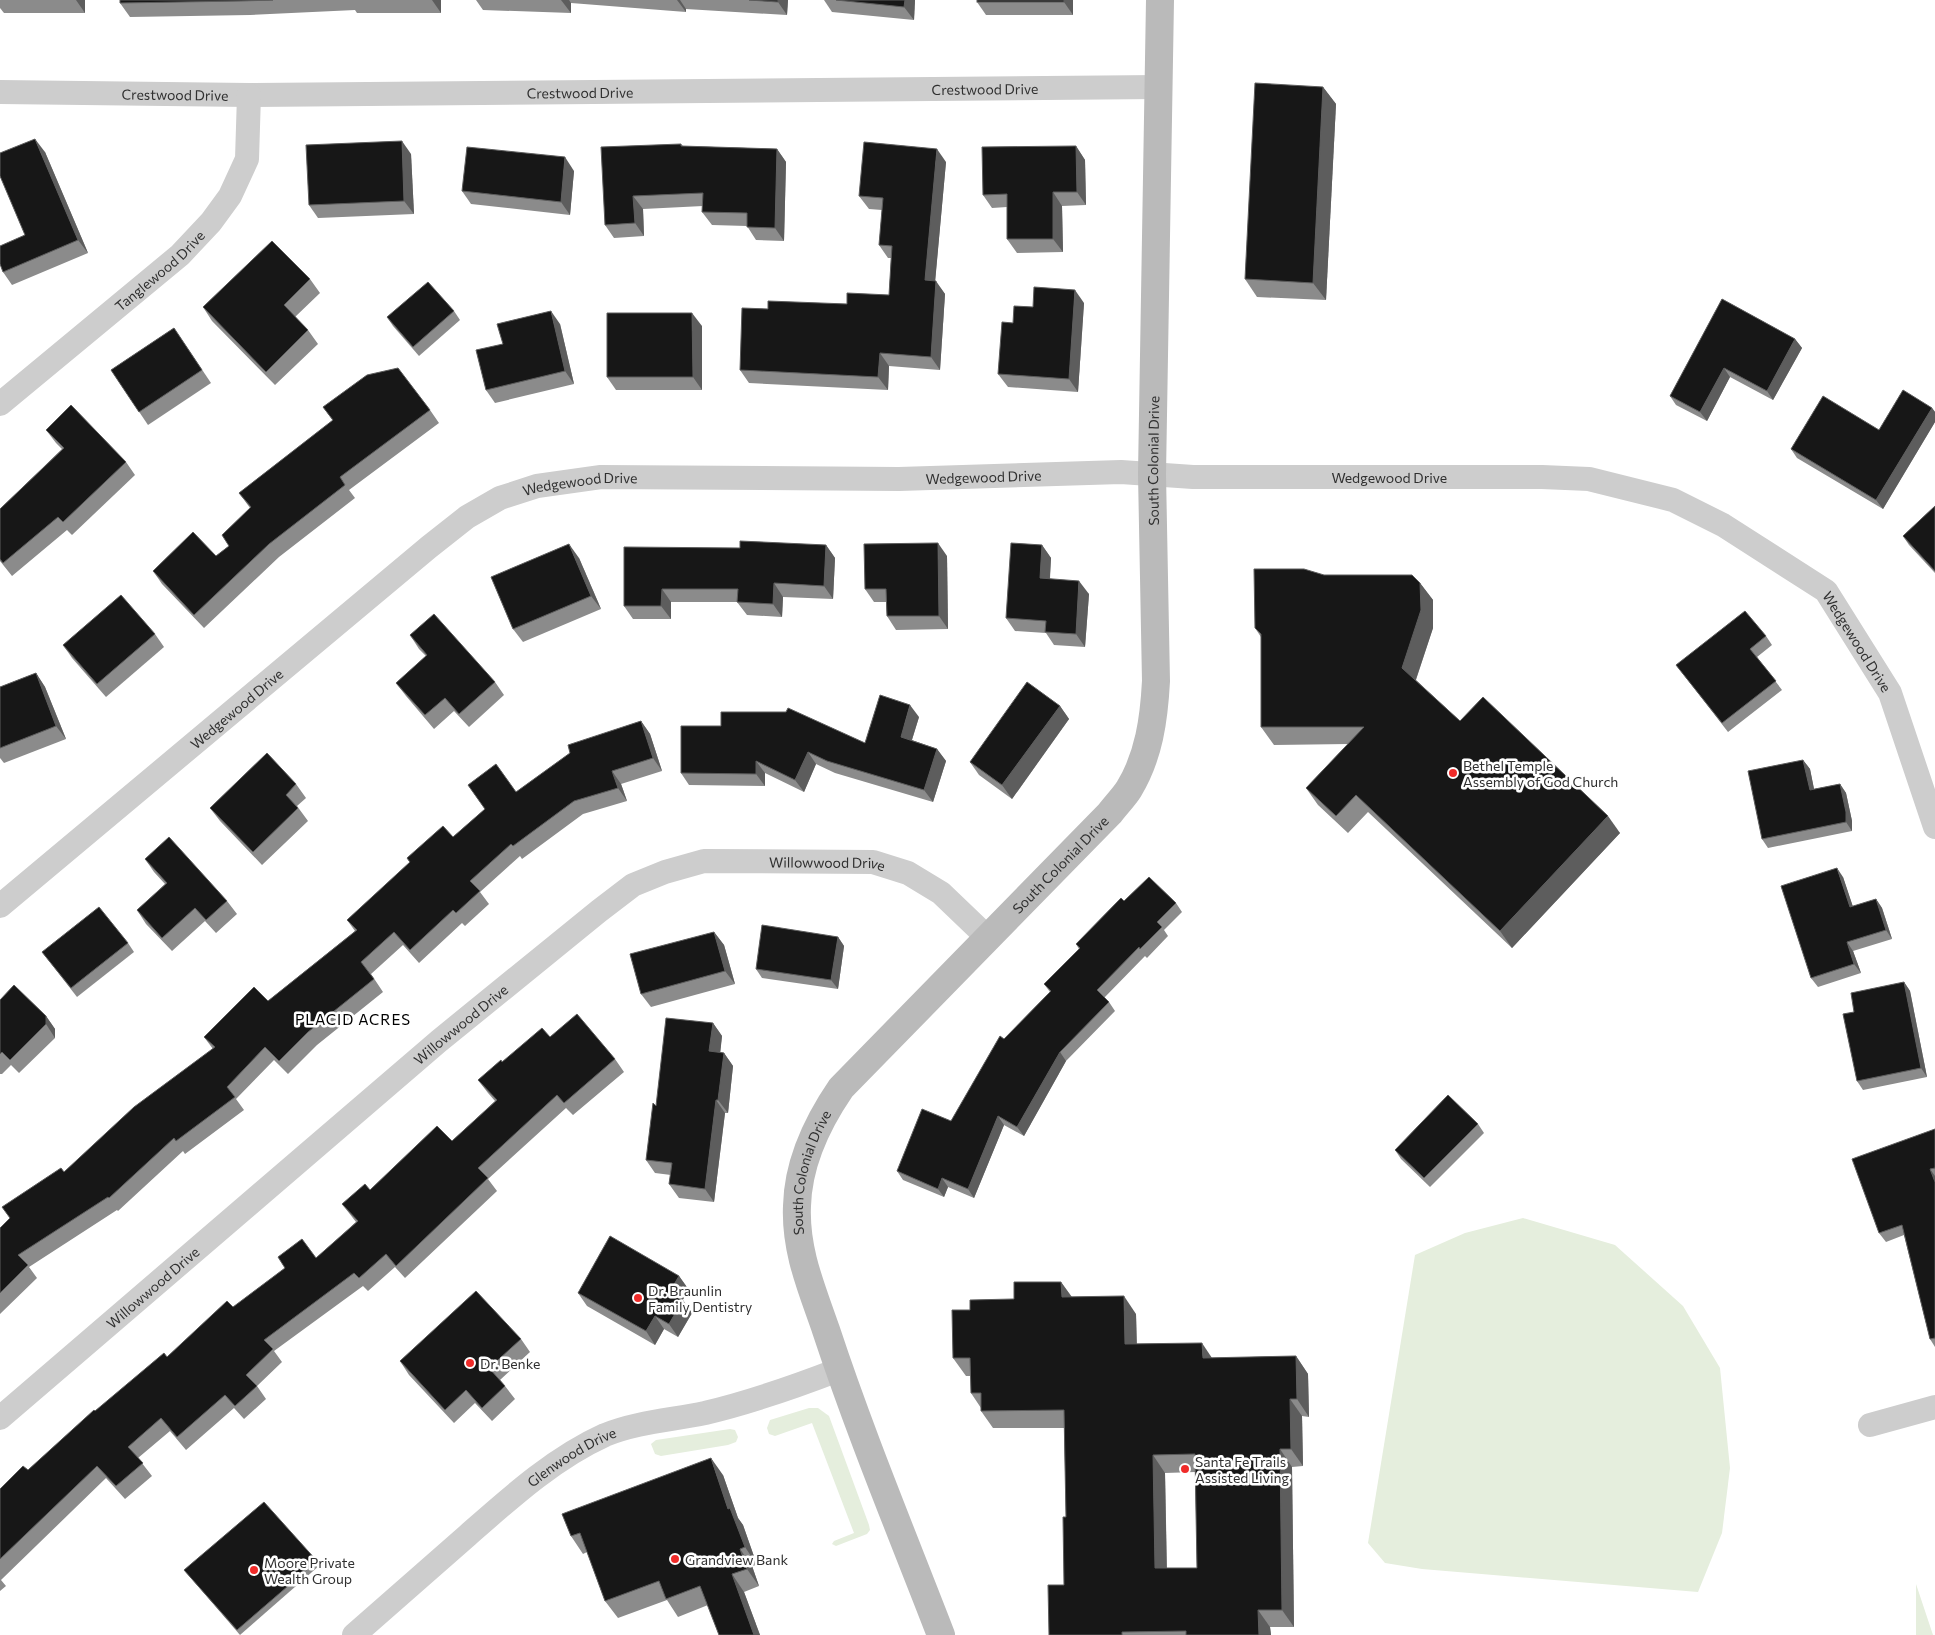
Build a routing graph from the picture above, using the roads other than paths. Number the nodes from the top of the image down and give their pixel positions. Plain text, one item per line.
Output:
1 (1160, 0) edge
2 (1159, 88) junction
3 (0, 92) edge
4 (249, 95) junction
5 (0, 404) edge
6 (1152, 474) junction
7 (1935, 827) edge
8 (0, 906) edge
9 (988, 938) junction
10 (838, 1370) junction
11 (1935, 1407) edge
12 (0, 1418) edge
13 (1870, 1425) dead end
14 (354, 1635) edge
15 (941, 1635) edge

1 - 2 street, South Colonial Drive
2 - 4 street, Crestwood Drive
2 - 6 street, South Colonial Drive
3 - 4 street, Crestwood Drive
4 - 5 street, Tanglewood Drive
6 - 7 street, Wedgewood Drive
6 - 8 street, Wedgewood Drive
6 - 9 street, South Colonial Drive
9 - 10 street, South Colonial Drive
9 - 12 street, Willowwood Drive
10 - 14 street, Glenwood Drive
10 - 15 street, South Colonial Drive
11 - 13 street

